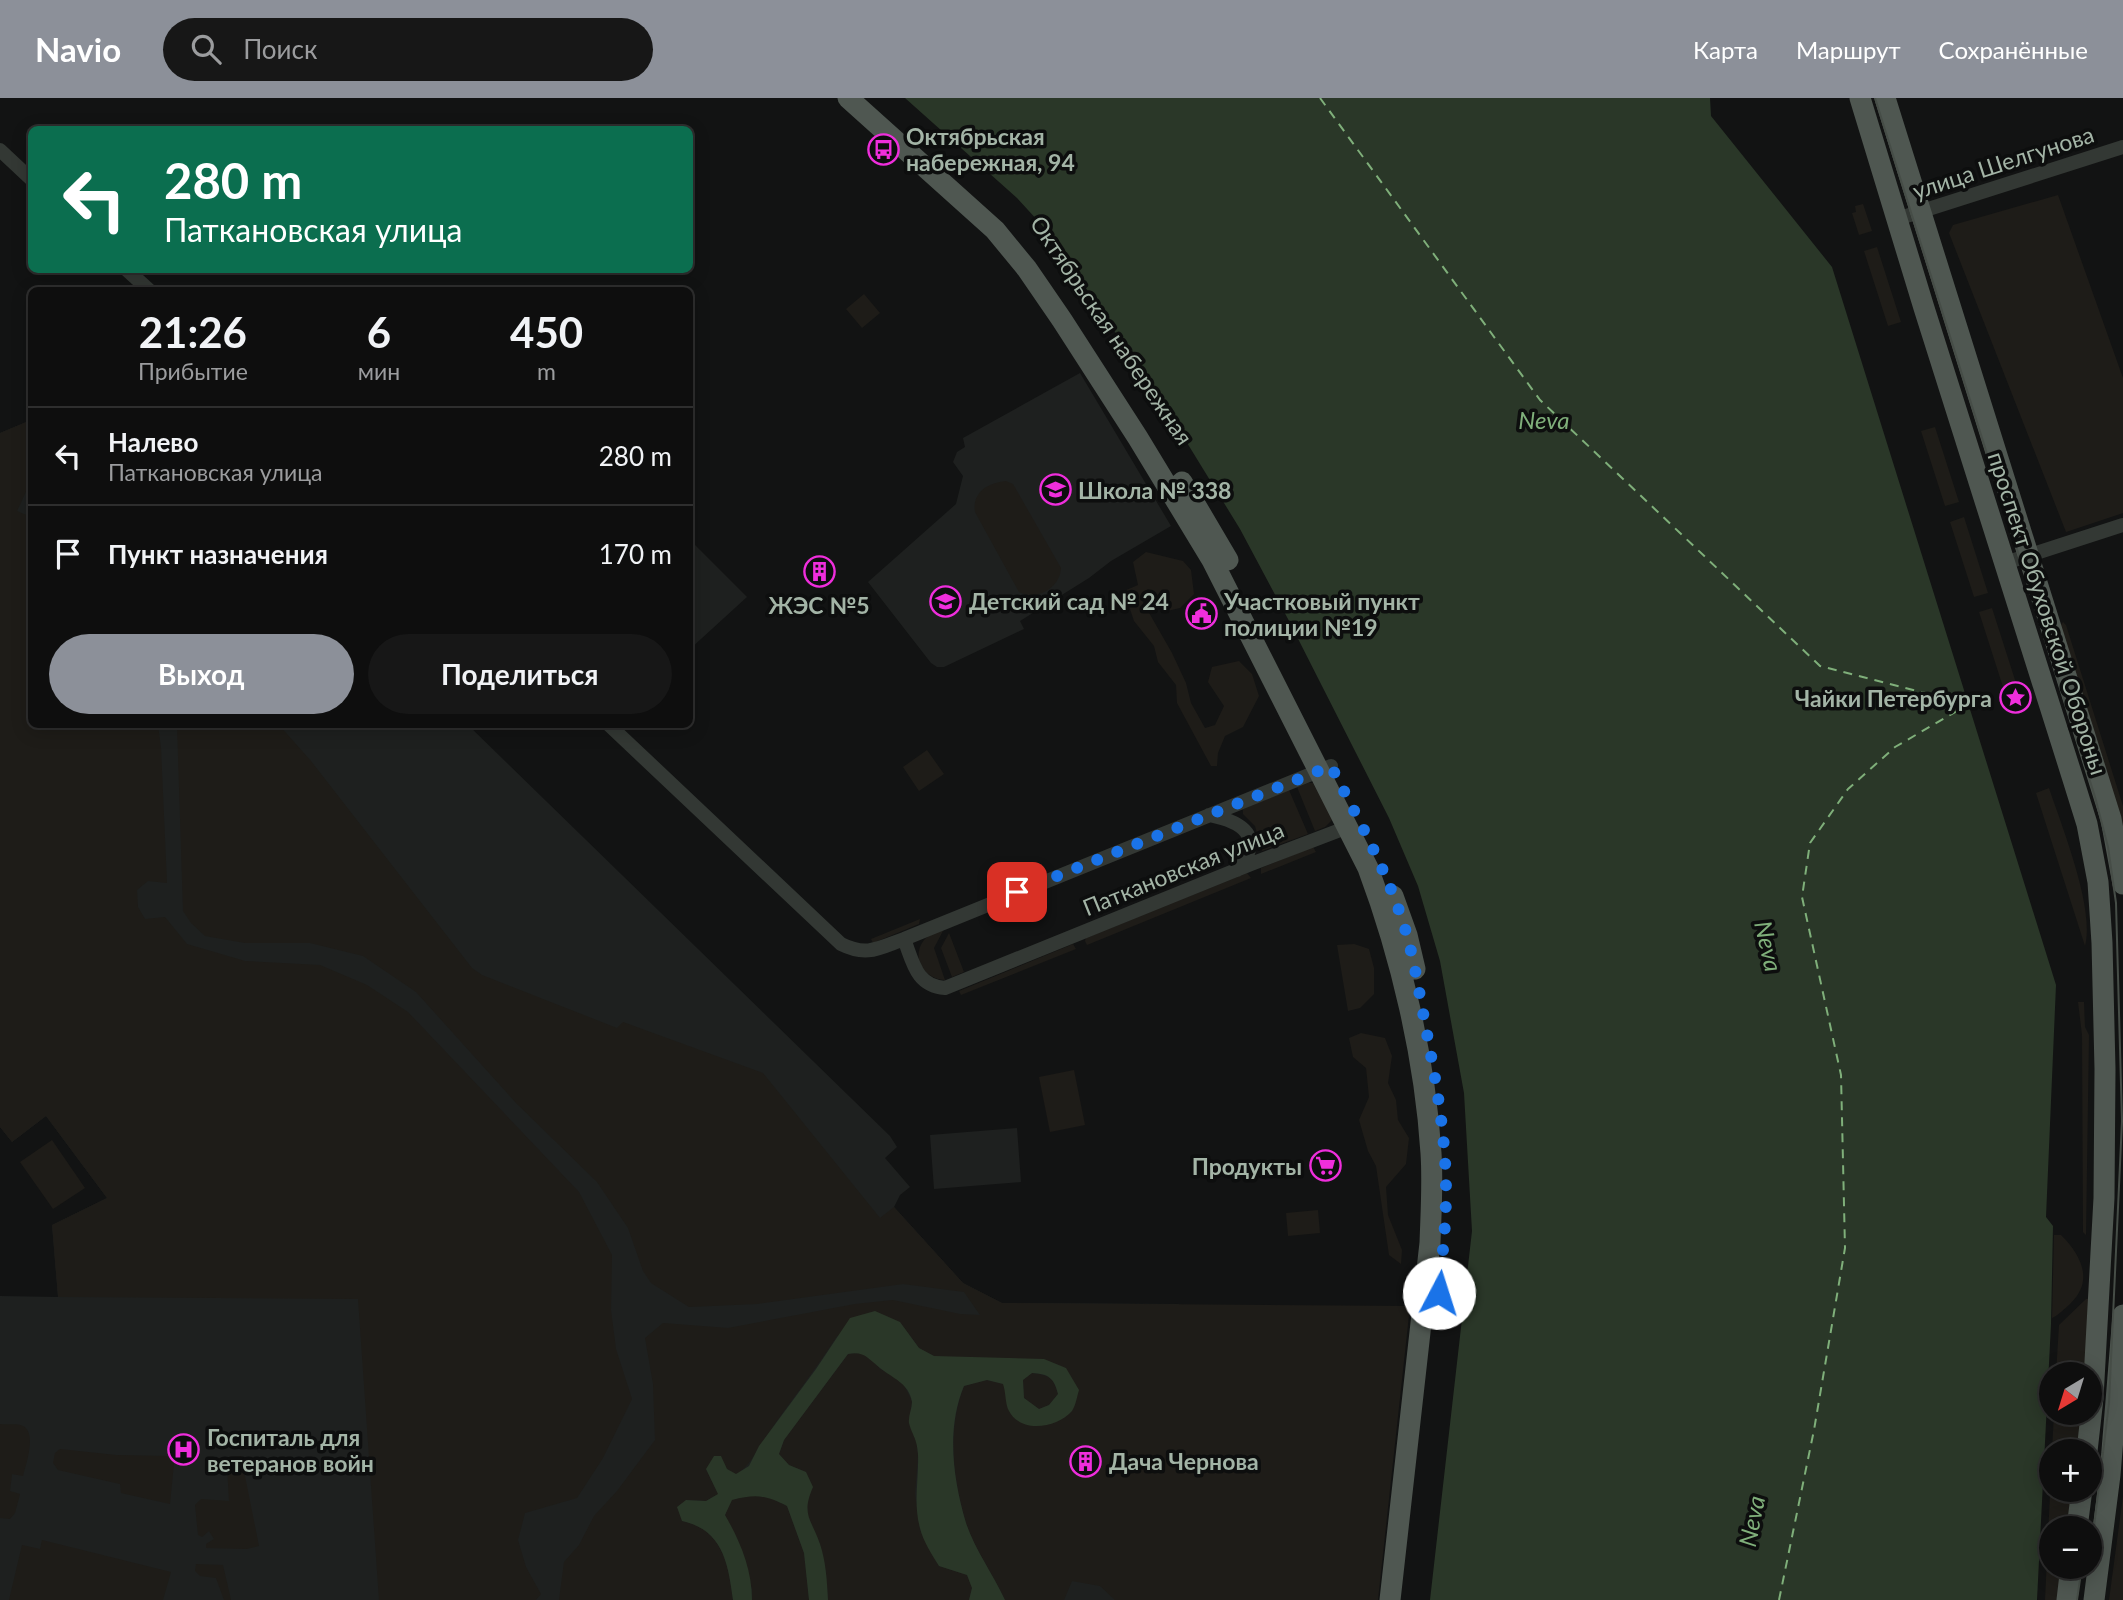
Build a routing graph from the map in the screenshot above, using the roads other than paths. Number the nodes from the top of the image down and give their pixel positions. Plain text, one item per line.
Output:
1 (848, 98) edge
2 (869, 98) edge
3 (1860, 98) edge
4 (1885, 98) edge
5 (2123, 147) edge
6 (0, 150) edge
7 (28, 176) edge
8 (1920, 212) junction
9 (1897, 219) junction
10 (130, 273) edge
11 (146, 287) edge
12 (2123, 525) edge
13 (2029, 556) junction
14 (2005, 563) junction
15 (612, 728) edge
16 (1325, 768) junction
17 (1208, 815) junction
18 (1348, 827) junction
19 (1237, 870) junction
20 (2123, 884) edge
21 (904, 939) junction
22 (2123, 1315) edge
23 (2088, 1439) edge
24 (2069, 1579) edge
25 (1390, 1600) edge
26 (1405, 1600) edge
27 (2067, 1600) edge
28 (2094, 1600) edge

1 - 16 main road, Октябрьская набережная
2 - 16 main road, Октябрьская набережная
3 - 9 main road, проспект Обуховской Обороны
4 - 8 main road, проспект Обуховской Обороны
5 - 8 street, улица Шелгунова
6 - 7 street
8 - 9 street, улица Шелгунова
8 - 13 main road, проспект Обуховской Обороны
9 - 14 main road, проспект Обуховской Обороны
10 - 11 street
12 - 13 street
13 - 14 street
13 - 20 main road, проспект Обуховской Обороны
14 - 23 main road, проспект Обуховской Обороны
15 - 21 street, Паткановская улица
16 - 17 street, Паткановская улица
16 - 18 main road, Октябрьская набережная
16 - 26 main road, Октябрьская набережная
17 - 19 street
17 - 21 street, Паткановская улица
18 - 19 street, Паткановская улица
18 - 25 main road, Октябрьская набережная
19 - 21 street, Паткановская улица
22 - 28 main road
24 - 27 main road

